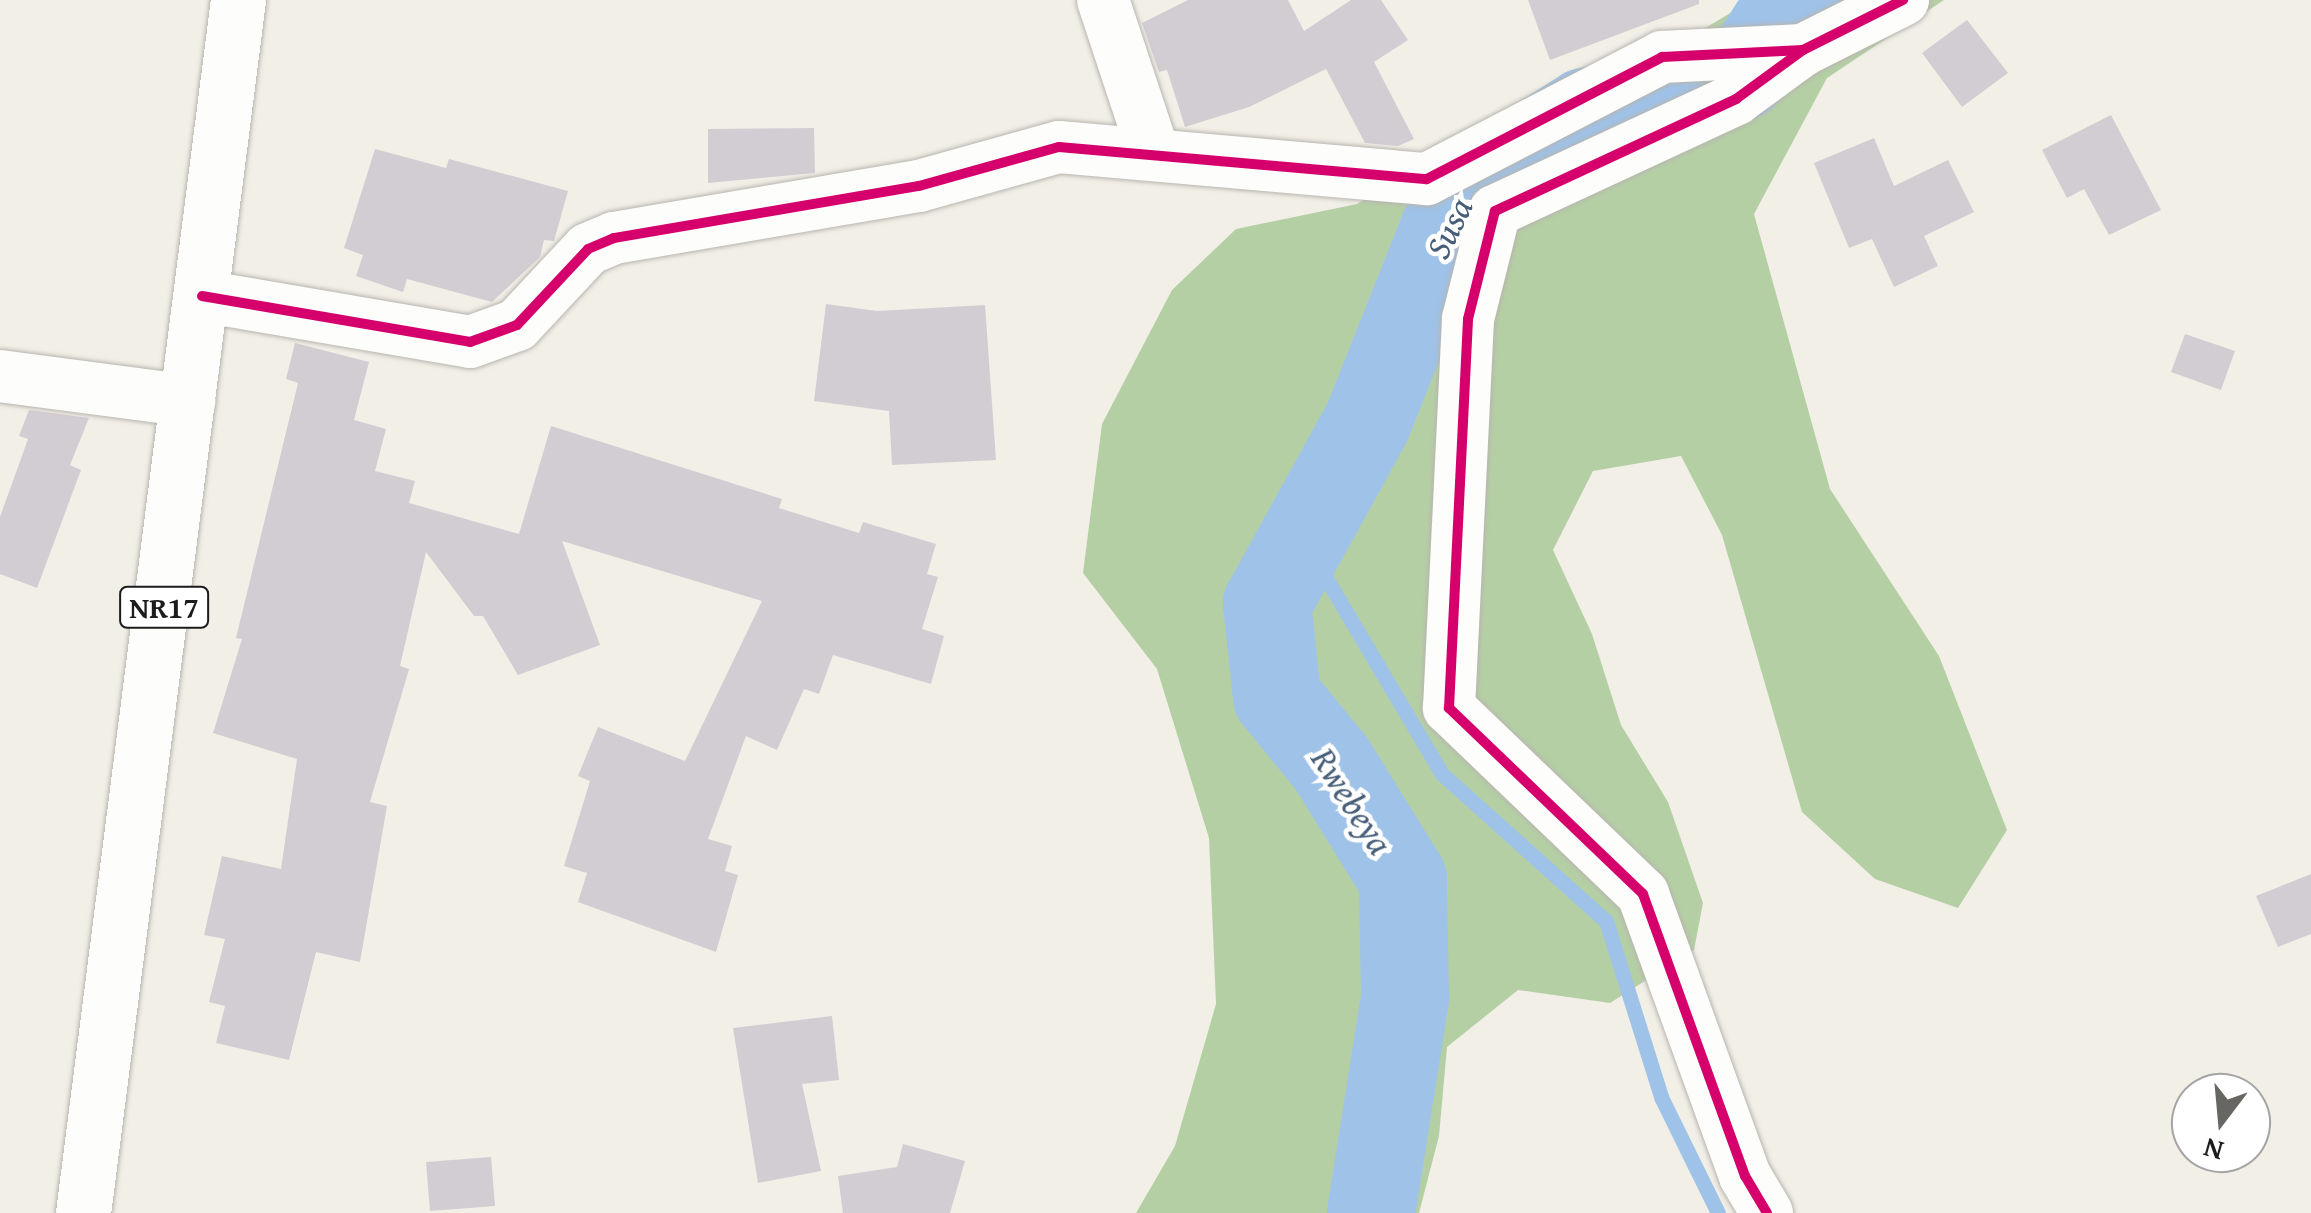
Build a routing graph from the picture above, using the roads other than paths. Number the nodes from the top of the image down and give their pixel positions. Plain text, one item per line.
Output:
1 (238, 0) edge
2 (1103, 0) edge
3 (1902, 0) edge
4 (1804, 50) junction
5 (1153, 152) junction
6 (202, 296) junction
7 (0, 376) edge
8 (189, 402) junction
9 (83, 1213) edge
10 (1767, 1213) edge

1 - 6 main road, NR17
2 - 5 street
3 - 4 street
4 - 5 street
4 - 10 street
5 - 6 street
6 - 8 main road, NR17
7 - 8 street
8 - 9 main road, NR17

